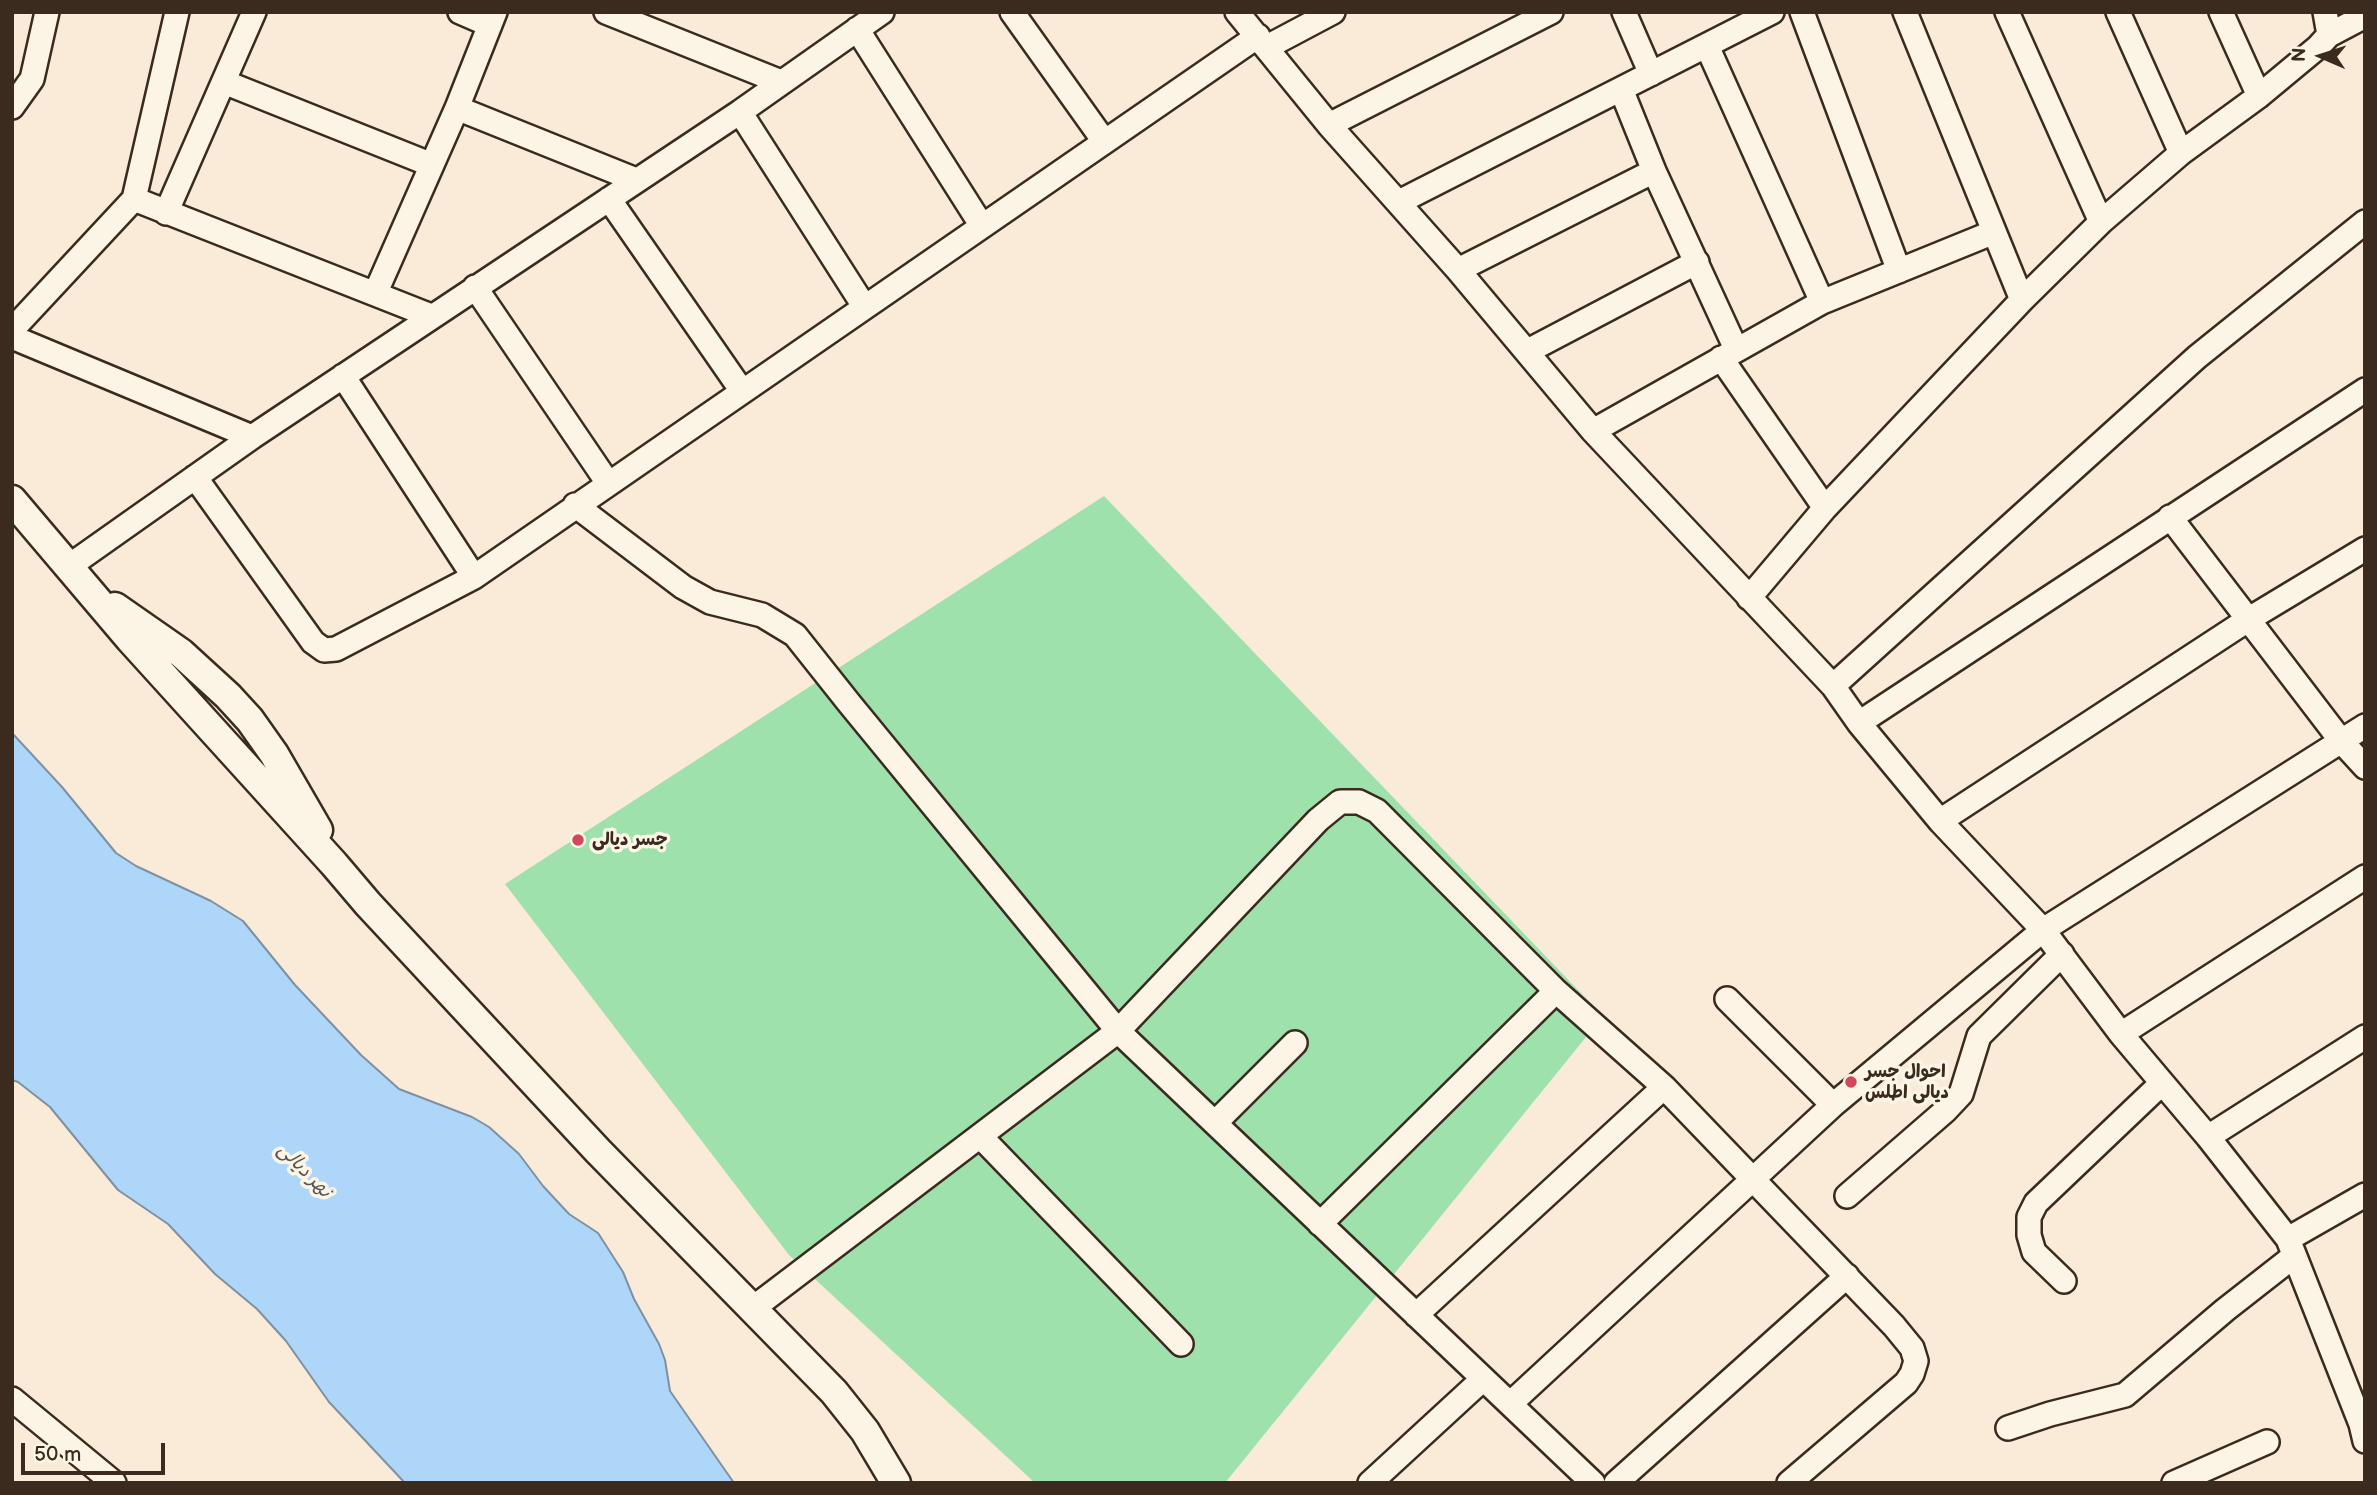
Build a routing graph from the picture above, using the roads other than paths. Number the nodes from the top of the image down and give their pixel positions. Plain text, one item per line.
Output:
1 (47, 12) edge
2 (177, 12) edge
3 (254, 12) edge
4 (460, 12) edge
5 (606, 12) edge
6 (882, 12) edge
7 (1012, 12) edge
8 (1237, 12) edge
9 (1333, 12) edge
10 (1551, 12) edge
11 (1624, 12) edge
12 (1772, 12) edge
13 (1802, 12) edge
14 (1905, 12) edge
15 (2007, 12) edge
16 (2118, 12) edge
17 (2221, 12) edge
18 (2325, 12) edge
19 (2365, 16) edge
20 (493, 19) edge
21 (858, 29) junction
22 (2329, 35) junction
23 (1263, 42) junction
24 (1707, 46) junction
25 (1651, 74) junction
26 (224, 82) junction
27 (781, 82) junction
28 (1621, 89) junction
29 (2259, 96) junction
30 (12, 107) edge
31 (457, 108) junction
32 (740, 112) junction
33 (1329, 125) junction
34 (1104, 141) junction
35 (2181, 153) junction
36 (432, 165) junction
37 (1654, 171) junction
38 (636, 180) junction
39 (134, 199) junction
40 (609, 199) junction
41 (1399, 202) junction
42 (166, 213) junction
43 (2101, 222) junction
44 (2365, 222) edge
45 (982, 226) junction
46 (1994, 232) junction
47 (1697, 262) junction
48 (1458, 270) junction
49 (1899, 271) junction
50 (475, 287) junction
51 (375, 294) junction
52 (2022, 300) junction
53 (1822, 302) junction
54 (864, 306) junction
55 (431, 316) junction
56 (12, 330) edge
57 (12, 337) edge
58 (1528, 351) junction
59 (1728, 354) junction
60 (343, 376) junction
61 (2365, 390) edge
62 (742, 391) junction
63 (1593, 431) junction
64 (252, 437) junction
65 (195, 477) junction
66 (608, 483) junction
67 (12, 500) edge
68 (575, 505) junction
69 (1825, 508) junction
70 (2170, 517) junction
71 (2365, 549) edge
72 (68, 567) junction
73 (474, 577) junction
74 (1749, 598) junction
75 (2249, 619) junction
76 (1833, 686) junction
77 (1859, 723) junction
78 (2365, 726) edge
79 (2342, 741) junction
80 (2365, 767) edge
81 (1940, 821) junction
82 (2365, 877) edge
83 (2043, 930) junction
84 (2062, 954) junction
85 (1556, 991) junction
86 (1727, 999) dead end
87 (1118, 1031) junction
88 (2121, 1034) junction
89 (2365, 1037) edge
90 (1295, 1043) dead end
91 (2162, 1083) junction
92 (1664, 1087) junction
93 (1833, 1105) junction
94 (1215, 1123) junction
95 (979, 1136) junction
96 (2208, 1137) junction
97 (1753, 1180) junction
98 (2365, 1195) edge
99 (1847, 1196) dead end
100 (1320, 1224) junction
101 (2291, 1247) junction
102 (1847, 1276) junction
103 (2064, 1281) dead end
104 (752, 1309) junction
105 (1416, 1315) junction
106 (1181, 1344) dead end
107 (1483, 1379) junction
108 (12, 1399) edge
109 (1510, 1404) junction
110 (2008, 1428) dead end
111 (2363, 1428) edge
112 (2267, 1442) dead end
113 (1585, 1480) edge
114 (114, 1483) edge
115 (896, 1483) edge
116 (1370, 1483) edge
117 (1616, 1483) edge
118 (1789, 1483) edge
119 (2174, 1483) edge

1 - 30 street
2 - 39 street
3 - 26 street
4 - 20 street
5 - 27 street
6 - 21 street
7 - 34 street
8 - 23 street
9 - 23 street
10 - 33 street
11 - 25 street
12 - 24 street
13 - 49 street
14 - 46 street
15 - 43 street
16 - 35 street
17 - 29 street
18 - 22 street
19 - 22 street
20 - 31 street
21 - 27 street
21 - 45 street
22 - 29 street
23 - 33 street
23 - 34 street
24 - 25 street
24 - 53 street
25 - 28 street
26 - 36 street
26 - 42 street
27 - 32 street
28 - 37 street
28 - 41 street
29 - 35 street
31 - 36 street
31 - 38 street
32 - 38 street
32 - 54 street
33 - 41 street
34 - 45 street
35 - 43 street
36 - 51 street
37 - 47 street
37 - 48 street
38 - 40 street
39 - 42 street
39 - 56 street
40 - 50 street
40 - 62 street
41 - 48 street
42 - 51 street
43 - 52 street
44 - 76 street
45 - 54 street
46 - 49 street
46 - 52 street
47 - 58 street
47 - 59 street
48 - 58 street
49 - 53 street
50 - 55 street
50 - 66 street
51 - 55 street
52 - 69 street
53 - 59 street
54 - 62 street
55 - 60 street
57 - 64 street
58 - 63 street
59 - 63 street
59 - 69 street
60 - 64 street
60 - 73 street
61 - 70 street
62 - 66 street
63 - 74 street
64 - 65 street
65 - 72 street
65 - 73 street
66 - 68 street
67 - 72 main road
68 - 73 street
68 - 87 street
69 - 74 street
70 - 75 street
70 - 77 street
71 - 75 street
72 - 104 main road
74 - 76 street
75 - 79 street
75 - 81 street
76 - 77 street
77 - 81 street
78 - 79 street
79 - 80 street
79 - 83 street
81 - 83 street
82 - 88 street
83 - 84 street
83 - 93 street
84 - 88 street
84 - 99 street
85 - 87 street
85 - 92 street
85 - 100 street
86 - 93 street
87 - 94 street
87 - 95 street
88 - 91 street
89 - 96 street
90 - 94 street
91 - 96 street
91 - 103 street
92 - 97 street
92 - 105 street
93 - 97 street
94 - 100 street
95 - 104 street
95 - 106 street
96 - 101 street
97 - 102 street
97 - 109 street
98 - 101 street
100 - 105 street
101 - 110 street
101 - 111 street
102 - 117 street
102 - 118 street
104 - 115 main road
105 - 107 street
107 - 109 street
107 - 116 street
108 - 114 street
109 - 113 street
112 - 119 street

